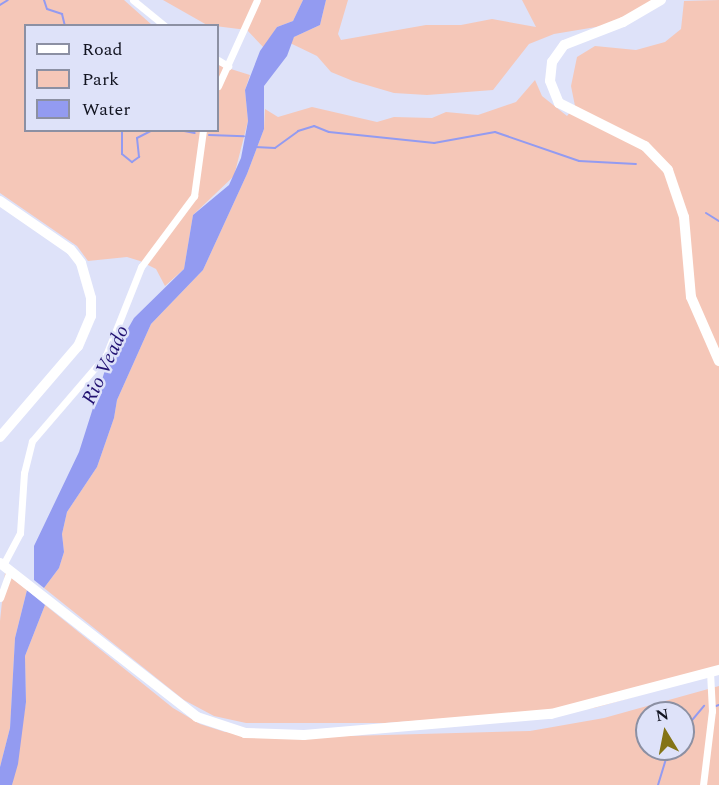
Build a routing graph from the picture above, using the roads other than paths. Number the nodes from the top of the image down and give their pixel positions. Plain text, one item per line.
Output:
1 (133, 0) edge
2 (257, 0) edge
3 (661, 0) edge
4 (163, 24) edge
5 (219, 61) edge
6 (228, 66) junction
7 (219, 84) edge
8 (203, 132) edge
9 (0, 201) edge
10 (719, 361) edge
11 (0, 437) edge
12 (4, 566) edge
13 (0, 598) edge
14 (715, 671) edge
15 (703, 785) edge

1 - 4 street
2 - 6 street
3 - 10 main road
5 - 6 street
6 - 7 street
8 - 12 street
9 - 11 main road
12 - 13 street
12 - 14 main road
14 - 15 street

